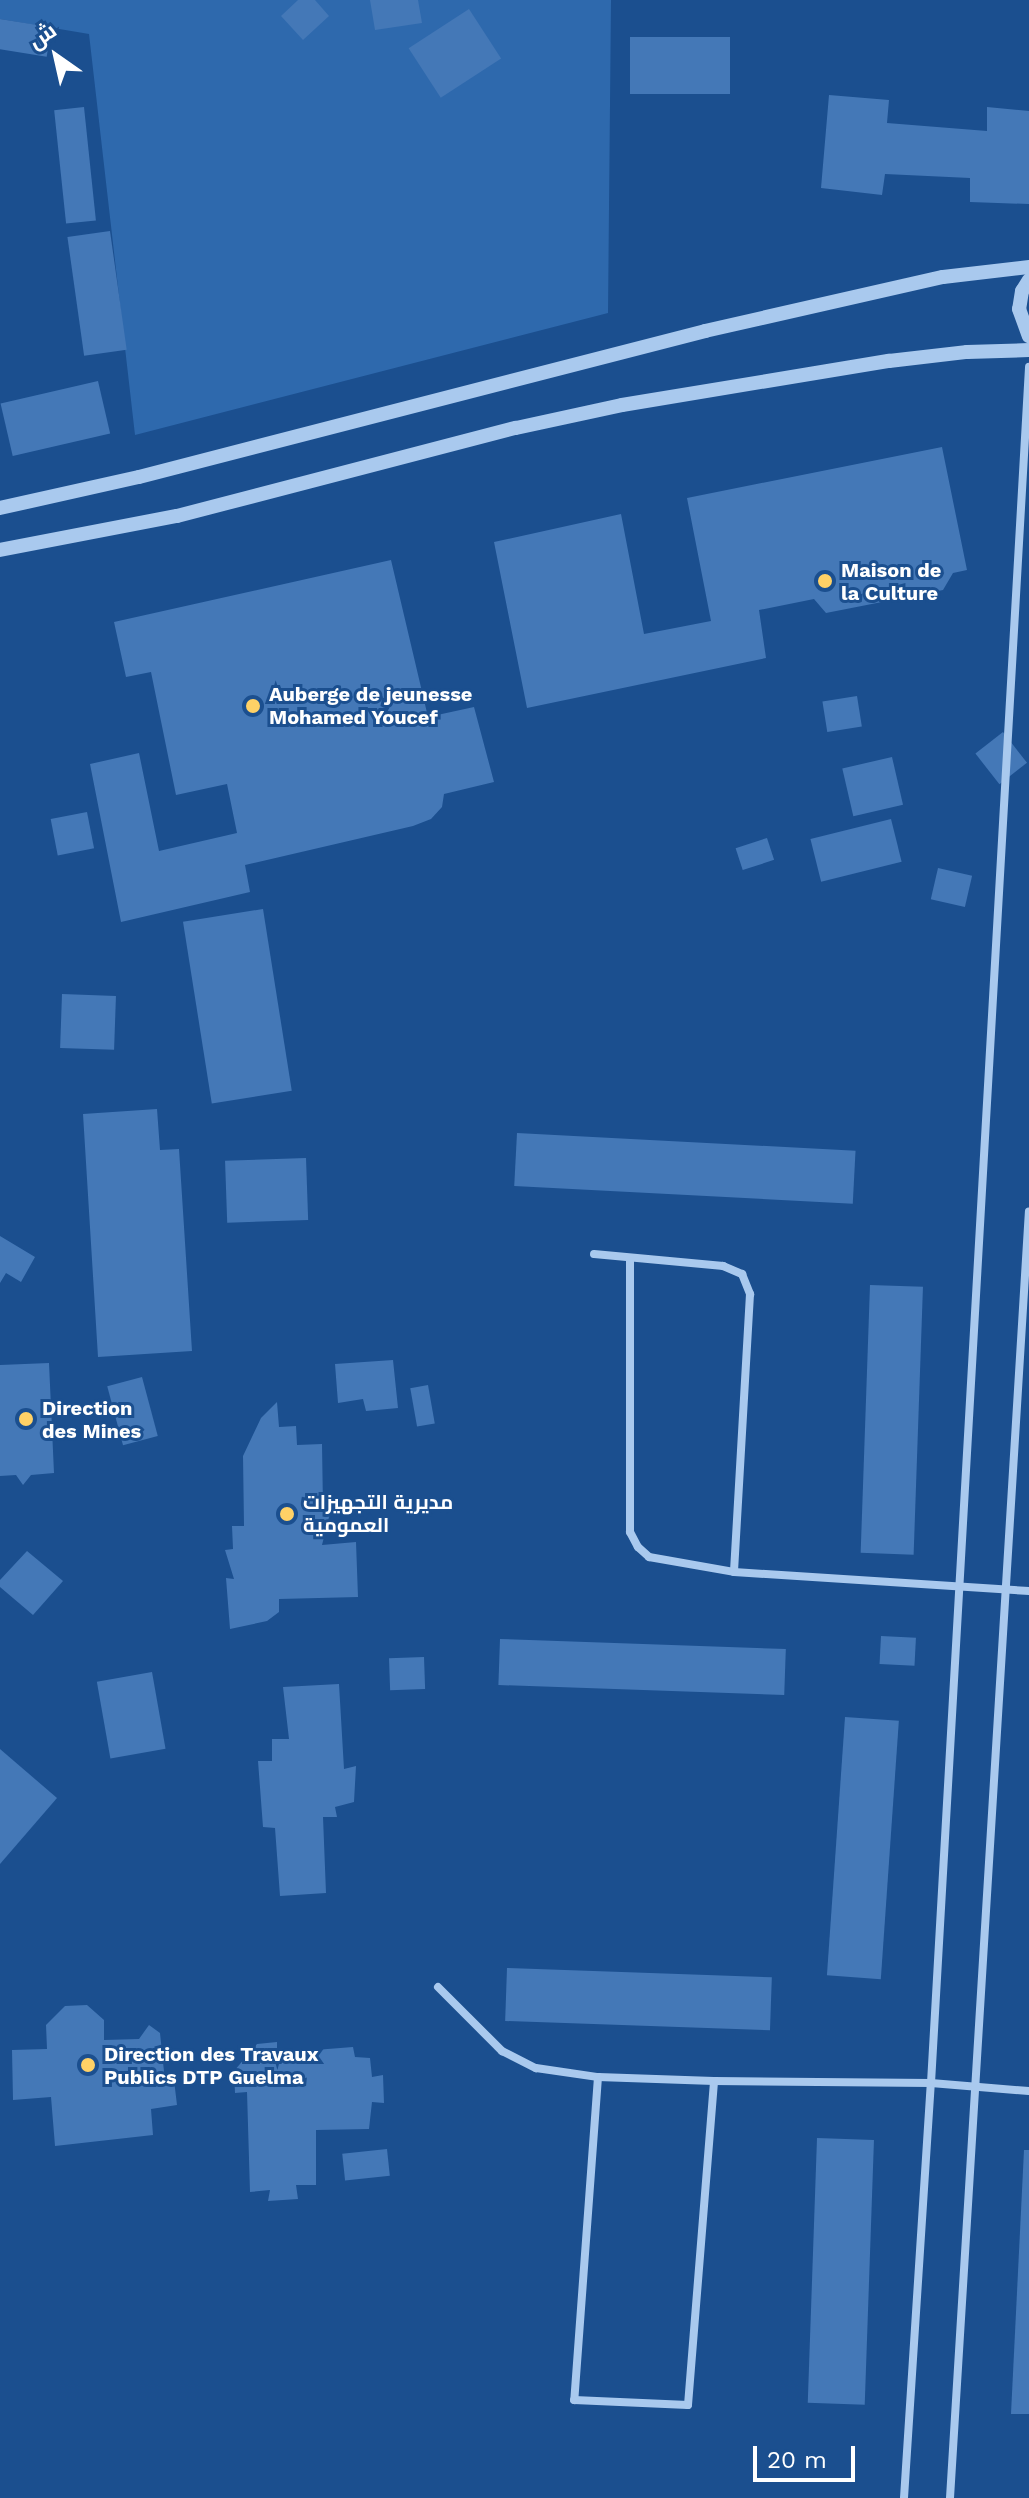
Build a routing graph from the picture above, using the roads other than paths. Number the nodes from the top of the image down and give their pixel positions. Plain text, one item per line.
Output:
1 (1027, 273) edge
2 (1025, 330) edge
3 (1029, 349) edge
4 (1029, 367) edge
5 (0, 508) edge
6 (0, 550) edge
7 (1029, 1211) edge
8 (594, 1254) dead end
9 (630, 1258) junction
10 (734, 1572) junction
11 (959, 1588) junction
12 (1006, 1589) junction
13 (1029, 1591) edge
14 (438, 1987) dead end
15 (598, 2077) junction
16 (714, 2081) junction
17 (931, 2083) junction
18 (974, 2088) junction
19 (1029, 2091) edge
20 (904, 2498) edge
21 (950, 2498) edge

1 - 2 street
1 - 5 street
2 - 3 street
3 - 6 street
4 - 11 street
7 - 12 street
8 - 9 street
9 - 10 street
9 - 10 street
10 - 11 street
11 - 12 street
11 - 17 street
12 - 13 street
12 - 18 street
14 - 15 street
15 - 16 street
15 - 16 street
16 - 17 street
17 - 18 street
17 - 20 street
18 - 19 street
18 - 21 street

